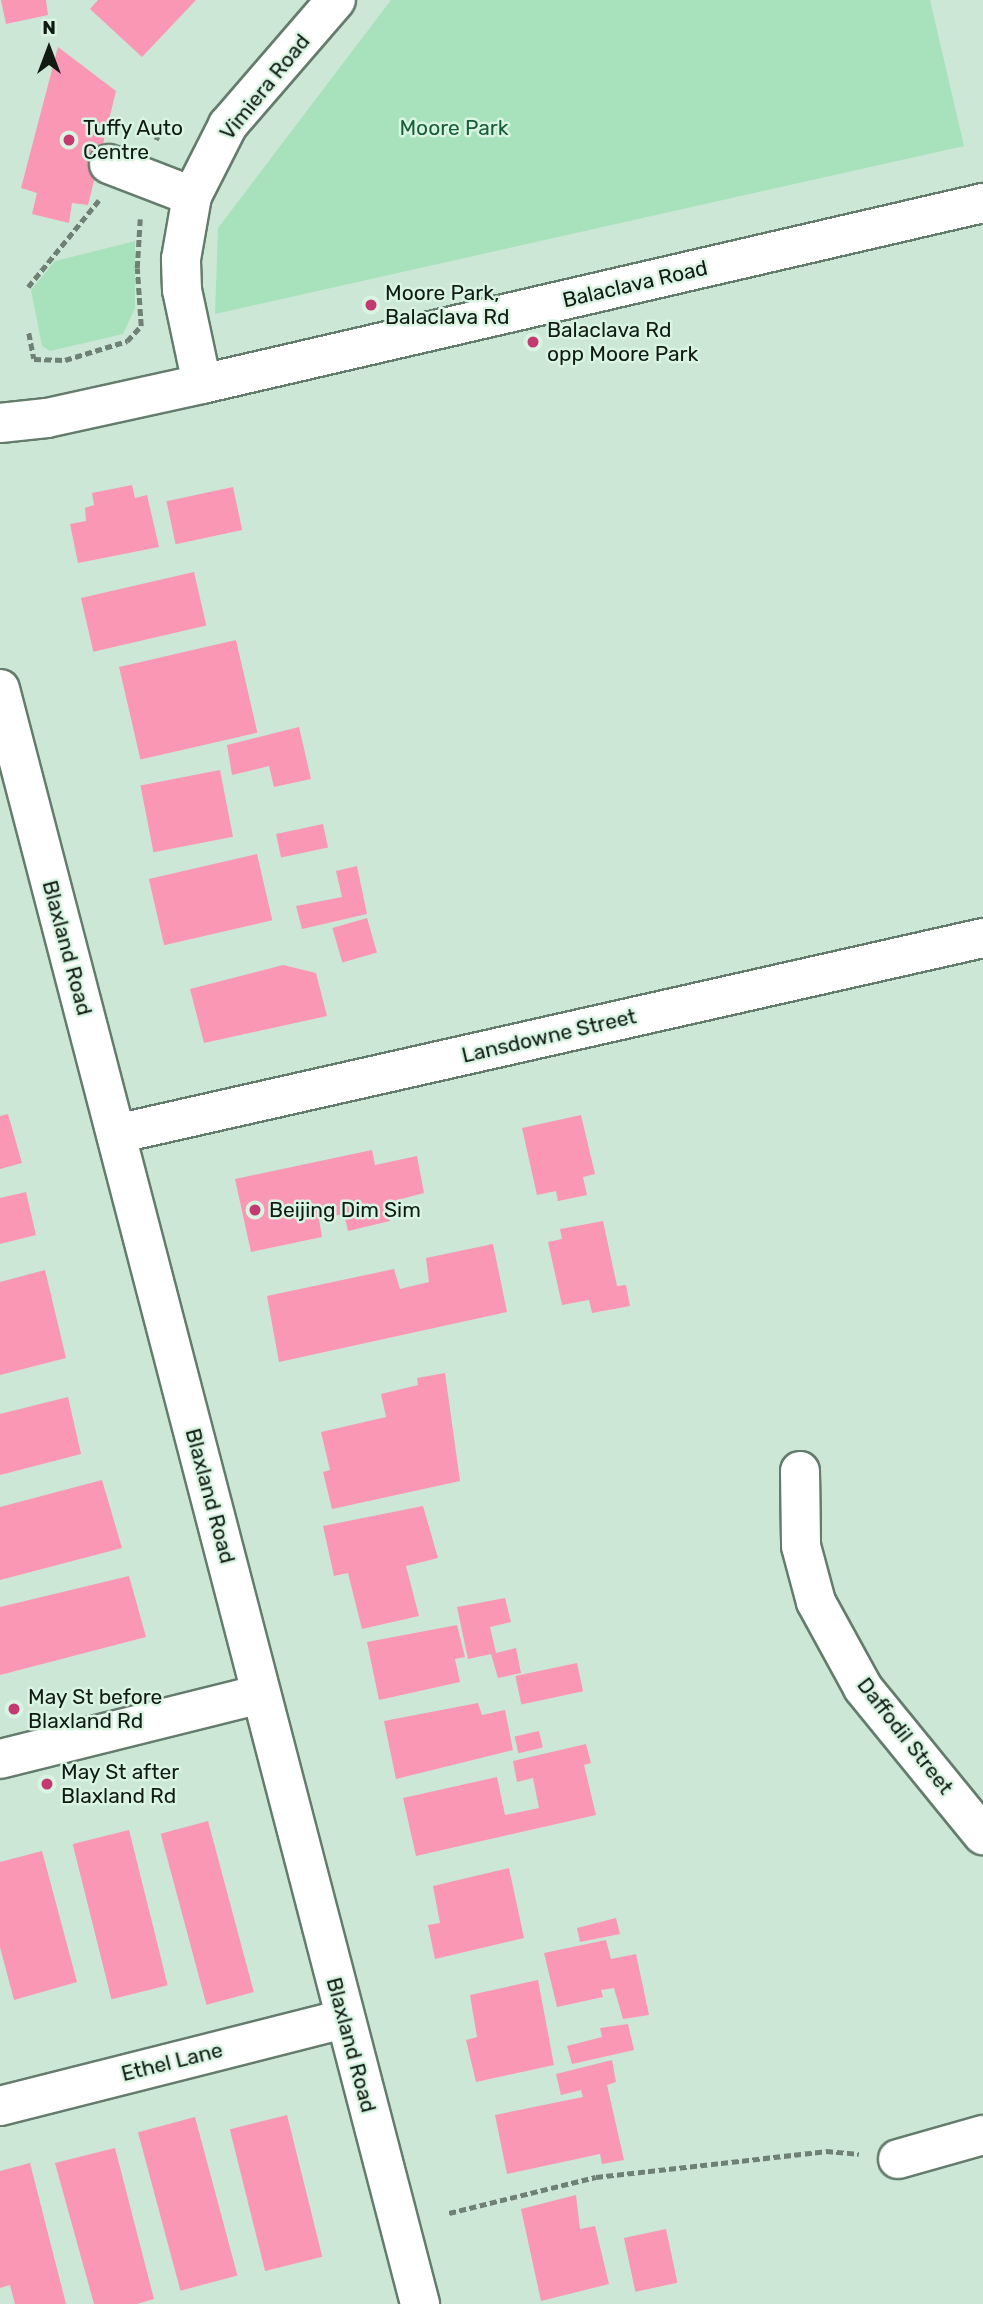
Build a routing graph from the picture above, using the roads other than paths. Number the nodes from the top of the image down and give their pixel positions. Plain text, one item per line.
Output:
1 (336, 0) edge
2 (109, 164) dead end
3 (192, 196) junction
4 (983, 203) edge
5 (202, 384) junction
6 (0, 423) edge
7 (0, 689) edge
8 (983, 938) edge
9 (116, 1134) junction
10 (800, 1471) dead end
11 (260, 1694) junction
12 (0, 1759) edge
13 (983, 1835) edge
14 (344, 2018) junction
15 (0, 2106) edge
16 (983, 2135) edge
17 (898, 2159) road end
18 (420, 2304) edge

1 - 3 main road, Vimiera Road
2 - 3 main road
3 - 5 main road, Vimiera Road
4 - 5 main road, Balaclava Road
5 - 6 main road, Balaclava Road
7 - 9 main road, Blaxland Road
8 - 9 main road, Lansdowne Street
9 - 11 main road, Blaxland Road
10 - 13 main road, Daffodil Street
11 - 12 main road
11 - 14 main road, Blaxland Road
14 - 15 main road, Ethel Lane
14 - 18 main road, Blaxland Road
16 - 17 main road

